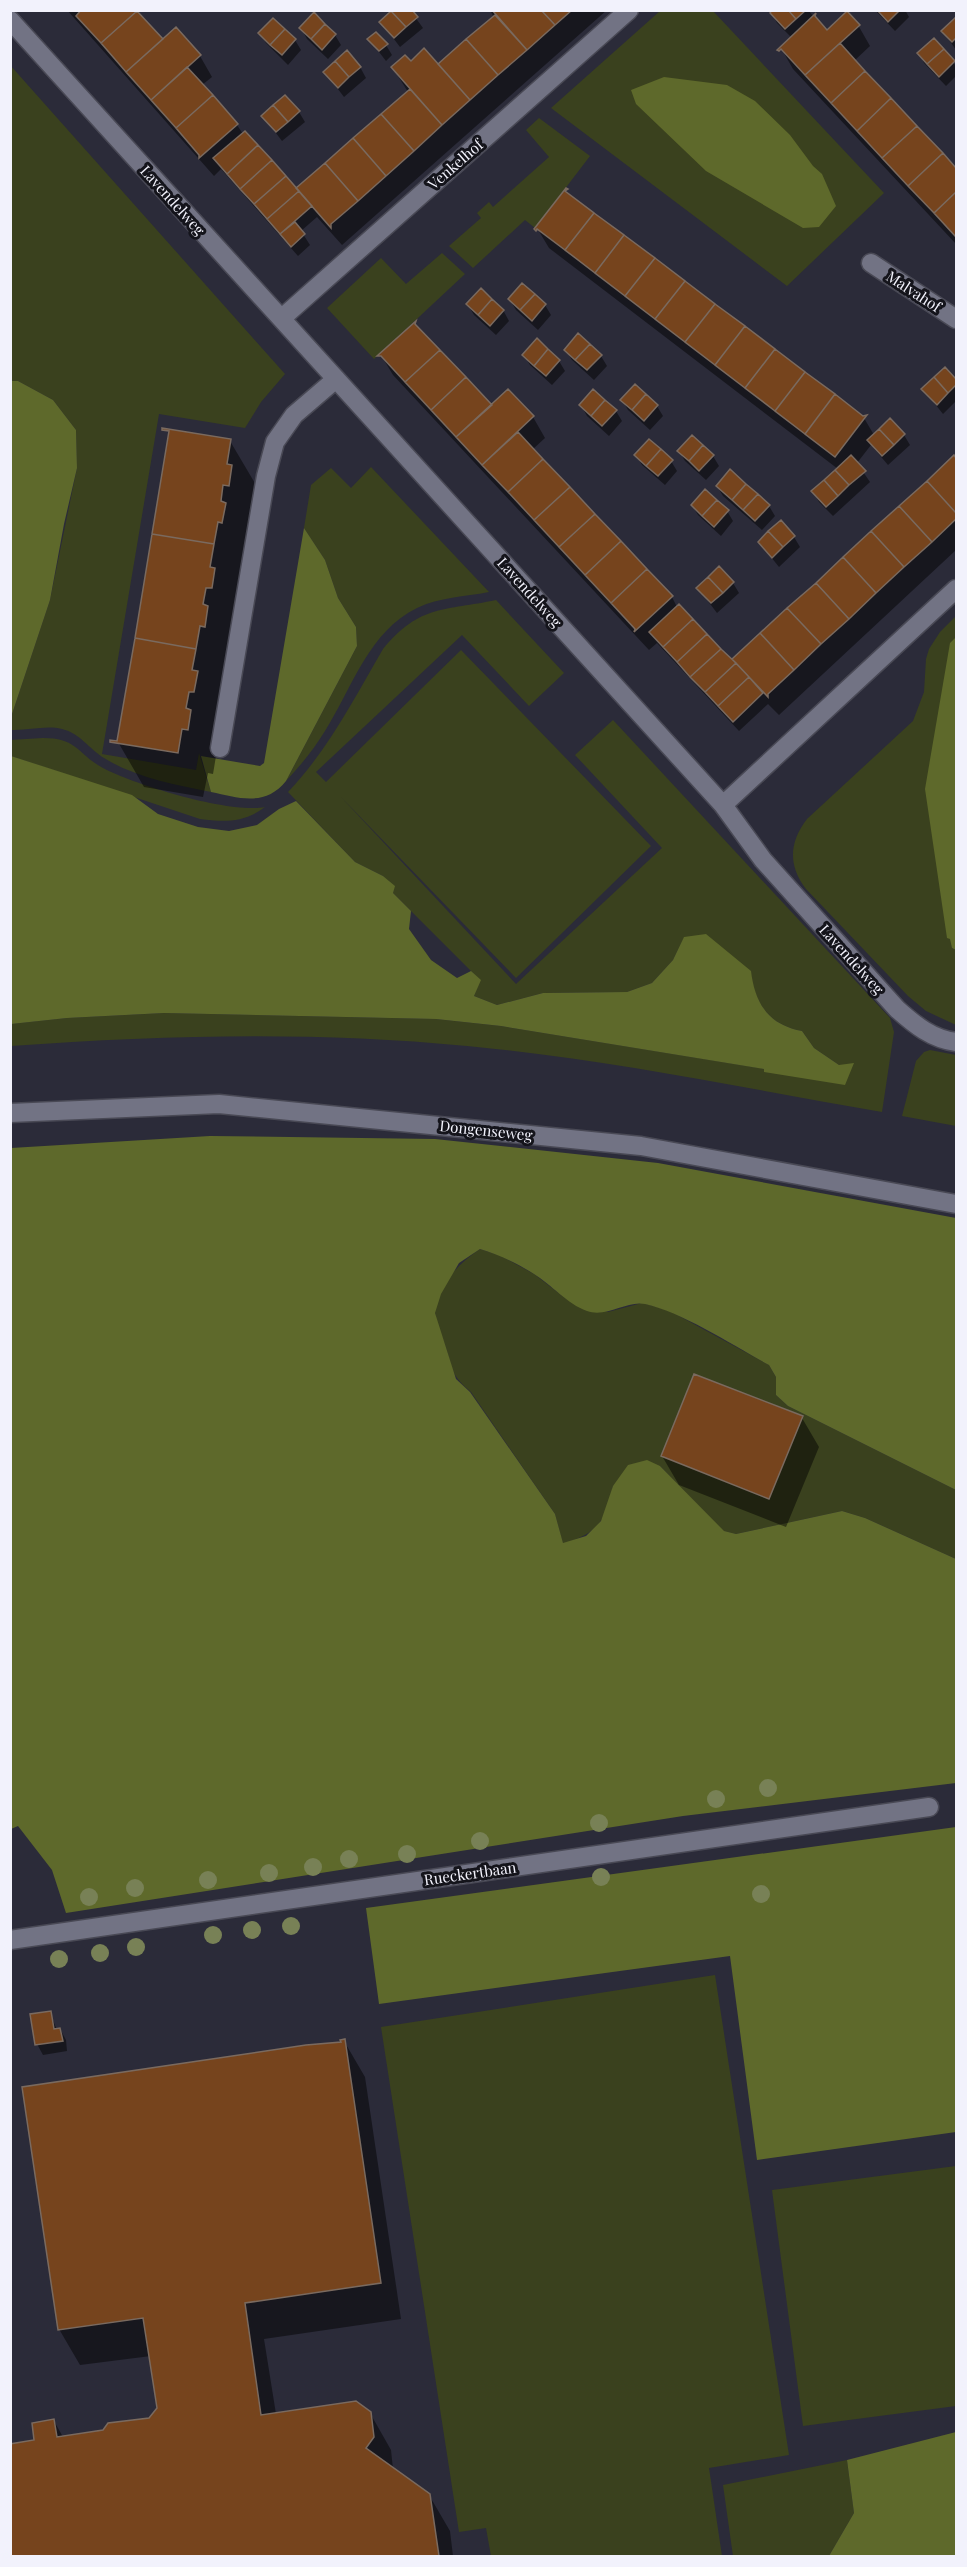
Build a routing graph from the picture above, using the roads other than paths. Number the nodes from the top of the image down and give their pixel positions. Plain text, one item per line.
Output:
1 (629, 10) edge
2 (10, 21) edge
3 (871, 263) dead end
4 (282, 318) junction
5 (957, 319) edge
6 (336, 379) junction
7 (957, 589) edge
8 (220, 747) dead end
9 (723, 805) junction
10 (957, 1042) edge
11 (10, 1113) edge
12 (957, 1204) edge
13 (929, 1807) dead end
14 (10, 1940) edge

1 - 4 street, Venkelhof
2 - 4 street, Lavendelweg
3 - 5 street, Malvahof
4 - 6 street, Lavendelweg
6 - 8 street
6 - 9 street, Lavendelweg
7 - 9 street
9 - 10 street, Lavendelweg
11 - 12 street, Dongenseweg
13 - 14 street, Rueckertbaan

